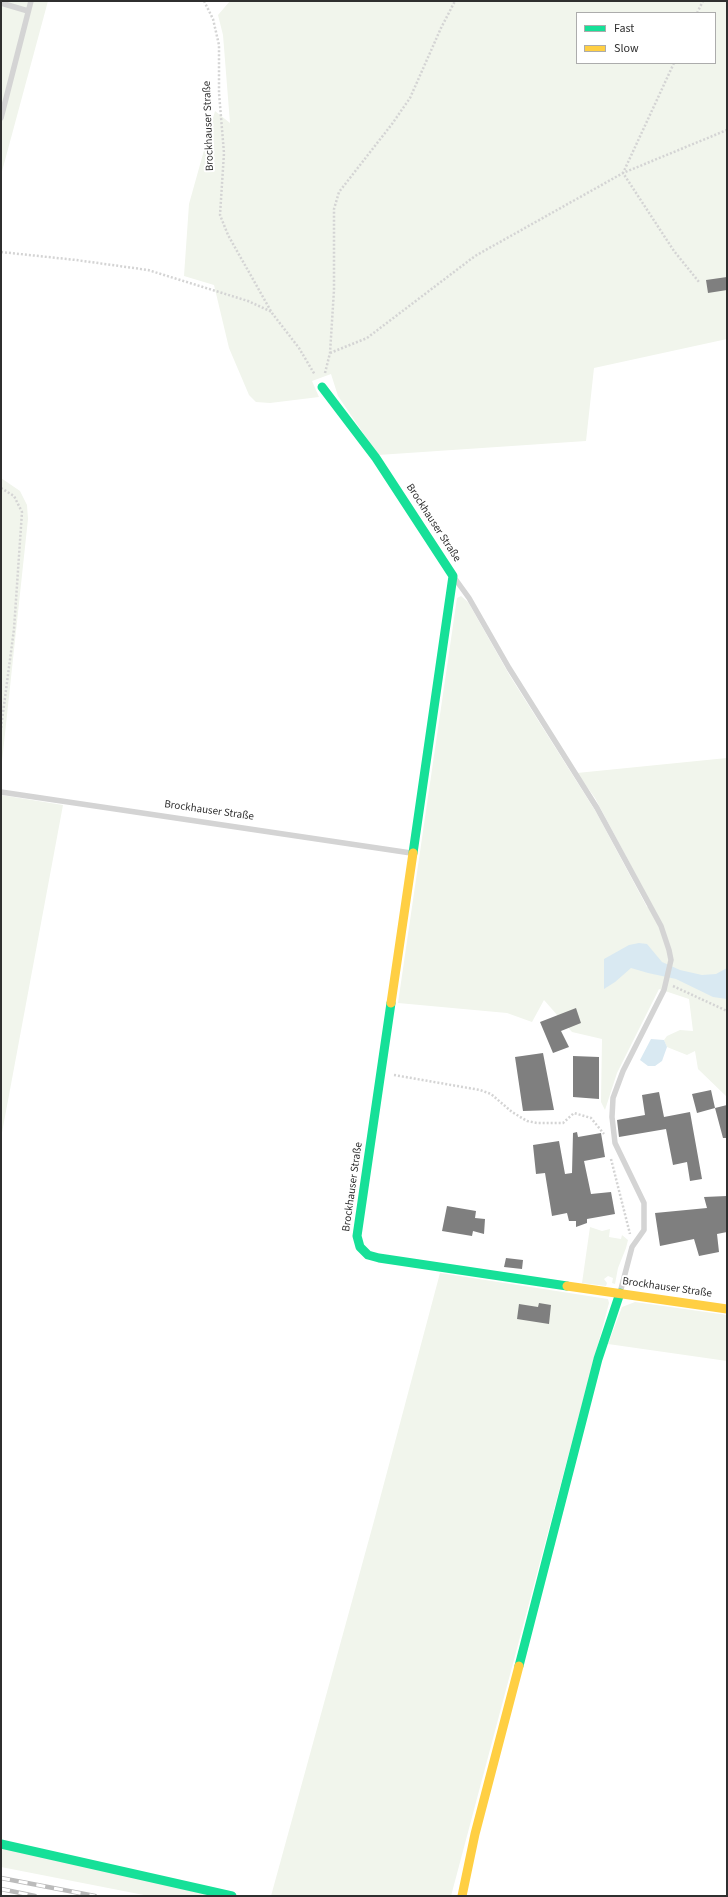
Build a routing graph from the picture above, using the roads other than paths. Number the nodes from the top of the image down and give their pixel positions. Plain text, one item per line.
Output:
1 (31, 1) edge
2 (1, 3) edge
3 (28, 11) junction
4 (1, 118) edge
5 (322, 387) road end
6 (453, 576) junction
7 (1, 792) edge
8 (414, 854) junction
9 (620, 1293) junction
10 (727, 1309) edge
11 (1, 1844) edge
12 (232, 1896) edge
13 (462, 1896) edge

1 - 3 lane
2 - 3 lane
3 - 4 lane
5 - 6 street, Brockhauser Straße
6 - 8 street, Brockhauser Straße
6 - 9 lane
7 - 8 lane, Brockhauser Straße
8 - 9 street, Brockhauser Straße
9 - 10 street, Brockhauser Straße
9 - 13 street
11 - 12 street

